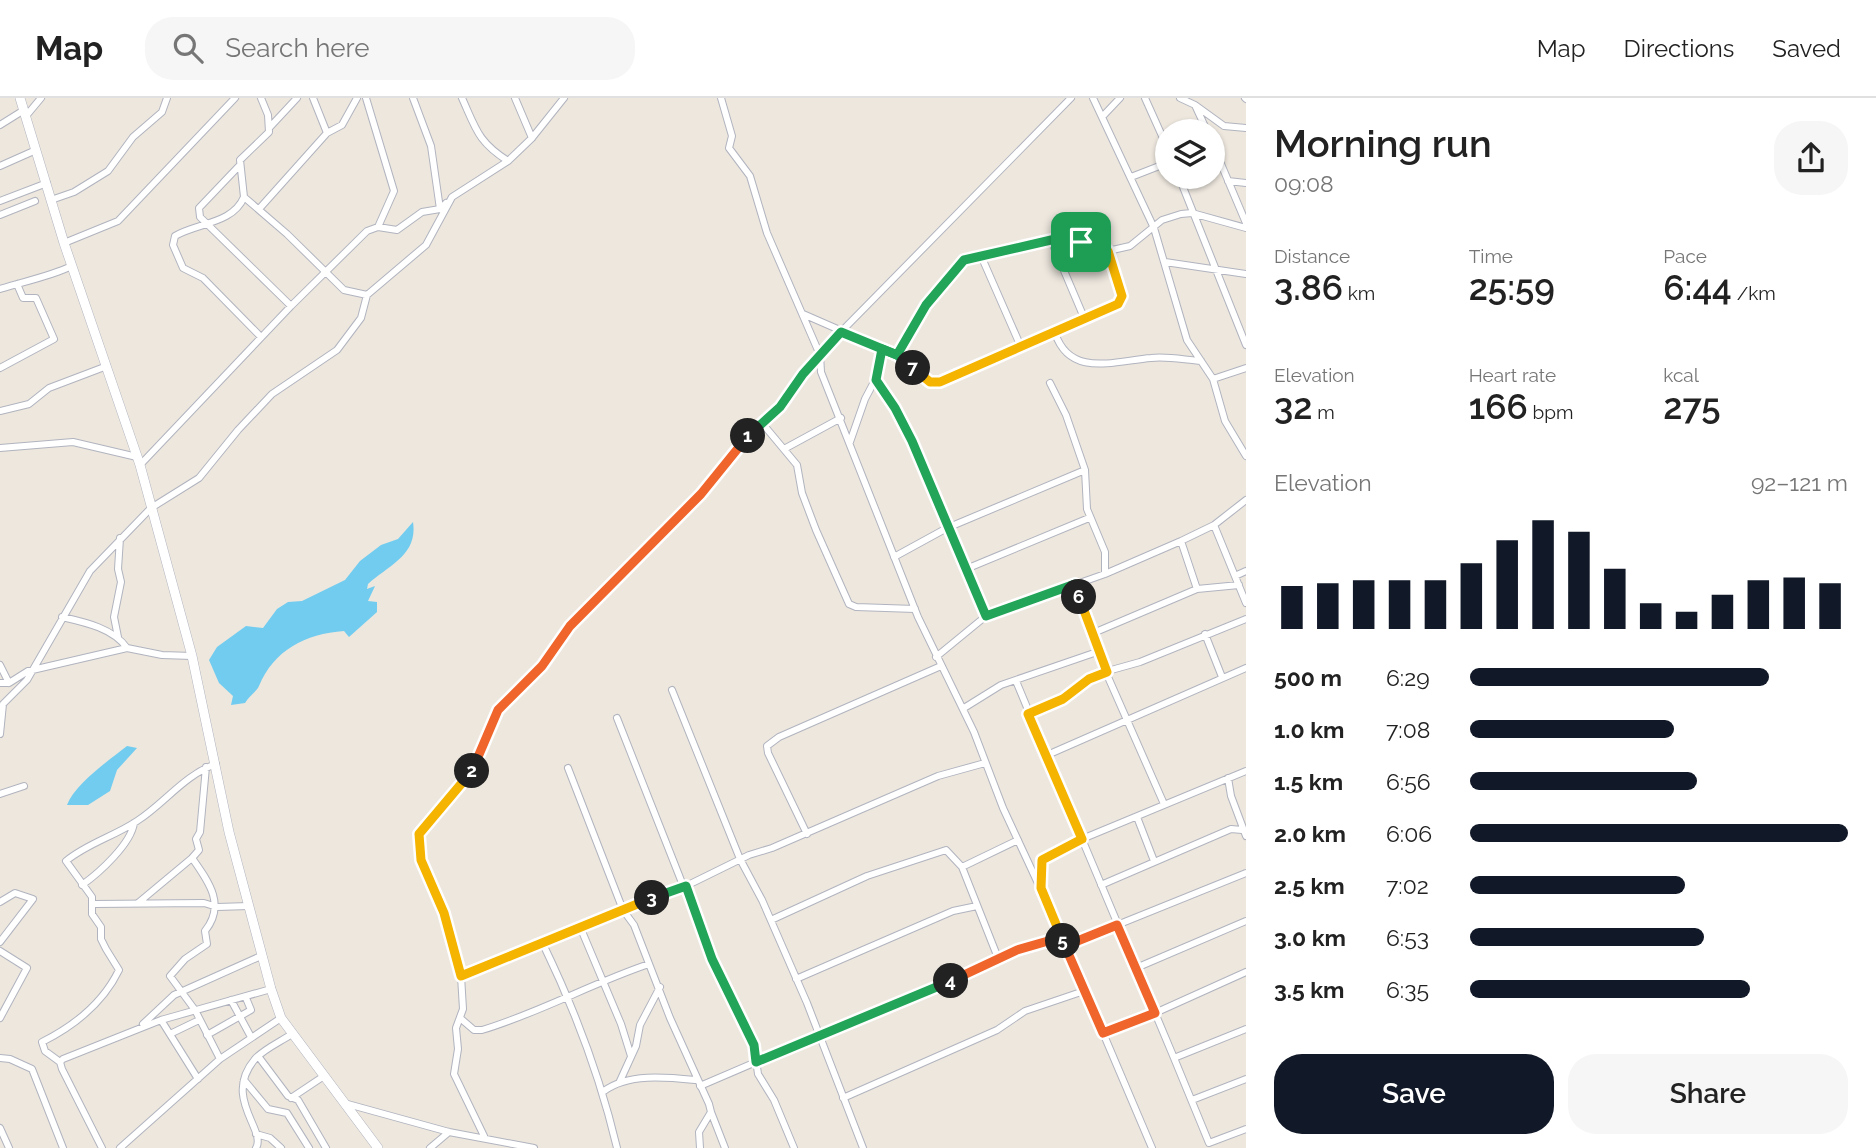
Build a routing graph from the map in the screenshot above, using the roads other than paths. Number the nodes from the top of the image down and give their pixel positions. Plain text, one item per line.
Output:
1 (20, 98) edge
2 (41, 98) edge
3 (167, 98) edge
4 (236, 98) edge
5 (261, 98) edge
6 (297, 98) edge
7 (313, 98) edge
8 (357, 98) edge
9 (366, 98) edge
10 (413, 98) edge
11 (462, 98) edge
12 (514, 98) edge
13 (564, 98) edge
14 (721, 98) edge
15 (1071, 98) edge
16 (1093, 98) edge
17 (1120, 98) edge
18 (1145, 98) edge
19 (1180, 98) edge
20 (1195, 105) junction
21 (25, 113) junction
22 (1102, 117) junction
23 (1201, 119) edge
24 (1155, 120) edge
25 (0, 125) edge
26 (270, 127) junction
27 (1246, 128) edge
28 (327, 134) junction
29 (532, 138) junction
30 (36, 150) junction
31 (508, 161) junction
32 (0, 166) edge
33 (239, 166) junction
34 (1155, 168) edge
35 (1225, 173) edge
36 (1131, 177) junction
37 (1228, 180) junction
38 (47, 183) junction
39 (1246, 183) edge
40 (1183, 189) edge
41 (244, 197) junction
42 (452, 197) junction
43 (1, 199) edge
44 (51, 200) junction
45 (35, 201) dead end
46 (259, 209) junction
47 (440, 209) junction
48 (1192, 214) junction
49 (0, 215) edge
50 (207, 224) junction
51 (1246, 225) edge
52 (378, 227) junction
53 (1154, 228) junction
54 (1051, 240) junction
55 (64, 243) junction
56 (1108, 251) junction
57 (982, 258) junction
58 (1164, 262) junction
59 (72, 266) junction
60 (1214, 267) junction
61 (324, 272) junction
62 (1246, 274) edge
63 (16, 284) junction
64 (0, 289) edge
65 (366, 295) junction
66 (292, 306) junction
67 (803, 314) junction
68 (1085, 320) junction
69 (841, 332) junction
70 (1055, 333) junction
71 (261, 337) junction
72 (1246, 345) edge
73 (1021, 347) junction
74 (882, 349) junction
75 (820, 355) junction
76 (897, 355) junction
77 (1201, 361) junction
78 (107, 366) junction
79 (0, 368) edge
80 (1246, 368) edge
81 (1213, 379) junction
82 (876, 380) junction
83 (1050, 383) dead end
84 (0, 411) edge
85 (841, 418) junction
86 (762, 423) junction
87 (850, 444) junction
88 (0, 448) edge
89 (784, 449) junction
90 (1245, 452) edge
91 (139, 461) junction
92 (1085, 470) junction
93 (1246, 500) edge
94 (151, 508) junction
95 (1089, 518) junction
96 (1214, 525) junction
97 (947, 528) junction
98 (121, 538) junction
99 (1181, 541) junction
100 (894, 557) junction
101 (966, 569) junction
102 (1246, 571) edge
103 (1105, 574) junction
104 (1235, 576) junction
105 (1075, 584) junction
106 (1239, 586) junction
107 (1197, 590) junction
108 (1246, 603) edge
109 (915, 609) junction
110 (986, 616) junction
111 (62, 617) junction
112 (1246, 619) edge
113 (1091, 634) junction
114 (1205, 634) junction
115 (118, 637) junction
116 (127, 648) junction
117 (1097, 652) junction
118 (191, 656) junction
119 (936, 657) junction
120 (0, 665) edge
121 (941, 666) junction
122 (1246, 668) edge
123 (31, 671) junction
124 (1107, 672) junction
125 (1222, 677) junction
126 (1016, 681) junction
127 (0, 683) edge
128 (9, 683) junction
129 (672, 690) dead end
130 (964, 708) junction
131 (1028, 714) junction
132 (617, 718) dead end
133 (1127, 720) junction
134 (0, 734) edge
135 (1045, 756) junction
136 (985, 763) junction
137 (211, 765) junction
138 (568, 768) dead end
139 (1246, 771) edge
140 (1228, 778) junction
141 (24, 786) dead end
142 (0, 794) edge
143 (1164, 804) junction
144 (1138, 817) junction
145 (134, 824) junction
146 (1244, 833) edge
147 (807, 834) junction
148 (1082, 839) junction
149 (1018, 840) junction
150 (192, 858) junction
151 (740, 859) junction
152 (1154, 861) junction
153 (962, 867) junction
154 (1246, 873) edge
155 (82, 885) junction
156 (1101, 885) junction
157 (686, 886) junction
158 (1041, 888) junction
159 (0, 902) edge
160 (138, 903) junction
161 (94, 904) junction
162 (248, 906) junction
163 (977, 906) junction
164 (217, 907) junction
165 (624, 910) junction
166 (771, 920) junction
167 (1246, 921) edge
168 (1117, 925) junction
169 (581, 929) junction
170 (1062, 937) junction
171 (0, 942) edge
172 (543, 944) junction
173 (1065, 946) junction
174 (0, 951) edge
175 (261, 956) junction
176 (998, 958) junction
177 (649, 964) junction
178 (1136, 968) junction
179 (1246, 972) edge
180 (461, 976) junction
181 (796, 979) junction
182 (600, 980) junction
183 (660, 987) junction
184 (271, 989) junction
185 (1084, 991) junction
186 (182, 992) junction
187 (568, 997) junction
188 (246, 998) junction
189 (231, 1000) junction
190 (195, 1010) junction
191 (0, 1012) edge
192 (1155, 1013) junction
193 (239, 1017) junction
194 (281, 1018) junction
195 (460, 1018) junction
196 (161, 1020) junction
197 (199, 1020) junction
198 (141, 1027) junction
199 (1246, 1028) edge
200 (1103, 1033) junction
201 (170, 1034) junction
202 (292, 1034) junction
203 (819, 1034) junction
204 (206, 1035) junction
205 (251, 1037) junction
206 (258, 1056) junction
207 (631, 1056) junction
208 (0, 1058) edge
209 (1174, 1058) junction
210 (220, 1059) junction
211 (60, 1062) junction
212 (756, 1062) junction
213 (324, 1076) junction
214 (198, 1079) junction
215 (1246, 1079) edge
216 (244, 1080) junction
217 (620, 1081) junction
218 (698, 1083) junction
219 (604, 1091) junction
220 (291, 1098) junction
221 (843, 1098) junction
222 (1192, 1100) junction
223 (344, 1103) junction
224 (711, 1112) junction
225 (0, 1128) edge
226 (1246, 1129) edge
227 (449, 1132) junction
228 (256, 1134) junction
229 (484, 1136) junction
230 (511, 1145) edge
231 (1210, 1145) edge
232 (259, 1147) edge
233 (9, 1148) edge
234 (63, 1148) edge
235 (102, 1148) edge
236 (120, 1148) edge
237 (281, 1148) edge
238 (309, 1148) edge
239 (326, 1148) edge
240 (378, 1148) edge
241 (430, 1148) edge
242 (534, 1148) edge
243 (617, 1148) edge
244 (700, 1148) edge
245 (724, 1148) edge
246 (794, 1148) edge
247 (863, 1148) edge
248 (1152, 1148) edge

1 - 21 street
2 - 21 street
3 - 44 street
4 - 55 street
5 - 26 street
6 - 26 street
7 - 28 street
8 - 28 street
9 - 52 street
10 - 47 street
11 - 31 street
12 - 29 street
13 - 29 street
14 - 67 street
15 - 69 street
16 - 22 street
17 - 22 street
18 - 24 street
19 - 20 street
20 - 23 street
20 - 27 street
21 - 25 street
21 - 30 street
22 - 36 street
26 - 33 street
28 - 46 street
29 - 31 street
30 - 32 street
30 - 38 street
31 - 42 street
33 - 41 street
33 - 50 street
34 - 36 street
35 - 37 street
36 - 53 street
37 - 39 street
37 - 51 street
38 - 43 street
38 - 44 street
40 - 48 street
41 - 46 street
41 - 50 street
42 - 47 street
42 - 65 street
44 - 55 street
45 - 49 street
46 - 61 street
47 - 52 street
48 - 51 street
48 - 53 street
48 - 60 street
50 - 66 street
50 - 71 street
52 - 61 street
53 - 56 street
53 - 58 street
54 - 56 street
54 - 57 street
54 - 68 street
55 - 59 street
56 - 68 street
57 - 73 street
57 - 76 street
58 - 60 street
58 - 77 street
59 - 63 street
59 - 78 street
60 - 62 street
60 - 72 street
61 - 65 street
61 - 66 street
63 - 64 street
63 - 79 street
65 - 94 street
66 - 71 street
67 - 69 street
67 - 75 street
68 - 70 street
69 - 74 street
69 - 75 street
70 - 73 street
70 - 77 street
71 - 91 street
73 - 76 street
74 - 76 street
74 - 82 street
75 - 85 street
75 - 86 street
77 - 81 street
78 - 84 street
78 - 91 street
80 - 81 street
81 - 90 street
82 - 87 street
82 - 97 street
83 - 92 street
85 - 87 street
85 - 89 street
86 - 89 street
86 - 180 street
87 - 100 street
88 - 91 street
89 - 109 street
91 - 94 street
92 - 95 street
92 - 97 street
93 - 96 street
94 - 98 street
94 - 118 street
95 - 101 street
95 - 103 street
96 - 99 street
96 - 104 street
97 - 100 street
97 - 101 street
98 - 111 street
98 - 115 street
99 - 103 street
99 - 107 street
100 - 109 street
101 - 110 street
102 - 104 street
103 - 105 street
104 - 106 street
105 - 110 street
105 - 113 street
106 - 107 street
106 - 108 street
107 - 113 street
109 - 119 street
110 - 119 street
111 - 115 street
111 - 123 street
112 - 114 street
113 - 117 street
114 - 124 street
114 - 125 street
115 - 116 street
116 - 118 street
116 - 123 street
117 - 124 street
117 - 126 street
118 - 137 street
119 - 121 street
120 - 128 street
121 - 130 street
121 - 147 street
122 - 125 street
123 - 128 street
123 - 134 street
124 - 131 street
124 - 133 street
125 - 133 street
126 - 130 street
126 - 131 street
127 - 128 street
129 - 151 street
130 - 136 street
131 - 135 street
132 - 157 street
133 - 135 street
133 - 143 street
135 - 148 street
136 - 147 street
136 - 149 street
137 - 145 street
137 - 150 street
137 - 162 street
138 - 165 street
139 - 140 street
140 - 143 street
140 - 146 street
141 - 142 street
143 - 144 street
144 - 148 street
144 - 152 street
145 - 155 street
145 - 155 street
146 - 152 street
147 - 151 street
148 - 156 street
148 - 158 street
149 - 153 street
149 - 158 street
150 - 160 street
150 - 164 street
151 - 157 street
151 - 166 street
152 - 156 street
153 - 163 street
153 - 166 street
154 - 168 street
155 - 161 street
156 - 168 street
157 - 165 street
157 - 212 street
158 - 170 street
159 - 171 street
160 - 161 street
160 - 164 street
161 - 211 street
162 - 164 street
162 - 175 street
163 - 176 street
163 - 181 street
164 - 186 street
165 - 169 street
165 - 177 street
166 - 181 street
167 - 178 street
168 - 173 street
168 - 178 street
169 - 172 street
169 - 182 street
170 - 173 street
170 - 176 street
172 - 180 street
172 - 187 street
173 - 185 street
174 - 191 street
175 - 184 street
175 - 186 street
176 - 203 street
177 - 182 street
177 - 183 street
178 - 192 street
179 - 192 street
180 - 195 street
181 - 203 street
182 - 187 street
182 - 207 street
183 - 207 street
183 - 218 street
184 - 188 street
184 - 194 street
185 - 200 street
185 - 221 street
186 - 190 street
186 - 198 street
187 - 195 street
187 - 219 street
188 - 189 street
188 - 193 street
189 - 190 street
189 - 193 street
190 - 196 street
190 - 197 street
192 - 200 street
192 - 209 street
193 - 204 street
193 - 205 street
194 - 202 street
194 - 205 street
195 - 229 street
196 - 198 street
196 - 201 street
197 - 201 street
197 - 204 street
198 - 211 street
199 - 209 street
200 - 248 street
201 - 214 street
202 - 206 street
202 - 213 street
203 - 212 street
203 - 221 street
204 - 210 street
205 - 210 street
206 - 216 street
206 - 220 street
207 - 217 street
208 - 234 street
209 - 222 street
210 - 214 street
211 - 235 street
212 - 218 street
212 - 246 street
213 - 220 street
213 - 223 street
214 - 236 street
215 - 222 street
216 - 228 street
216 - 238 street
217 - 218 street
217 - 219 street
218 - 224 street
219 - 243 street
220 - 239 street
221 - 247 street
222 - 231 street
223 - 227 street
223 - 240 street
224 - 244 street
224 - 245 street
225 - 233 street
226 - 231 street
227 - 229 street
227 - 241 street
228 - 232 street
228 - 237 street
229 - 230 street
230 - 242 street

